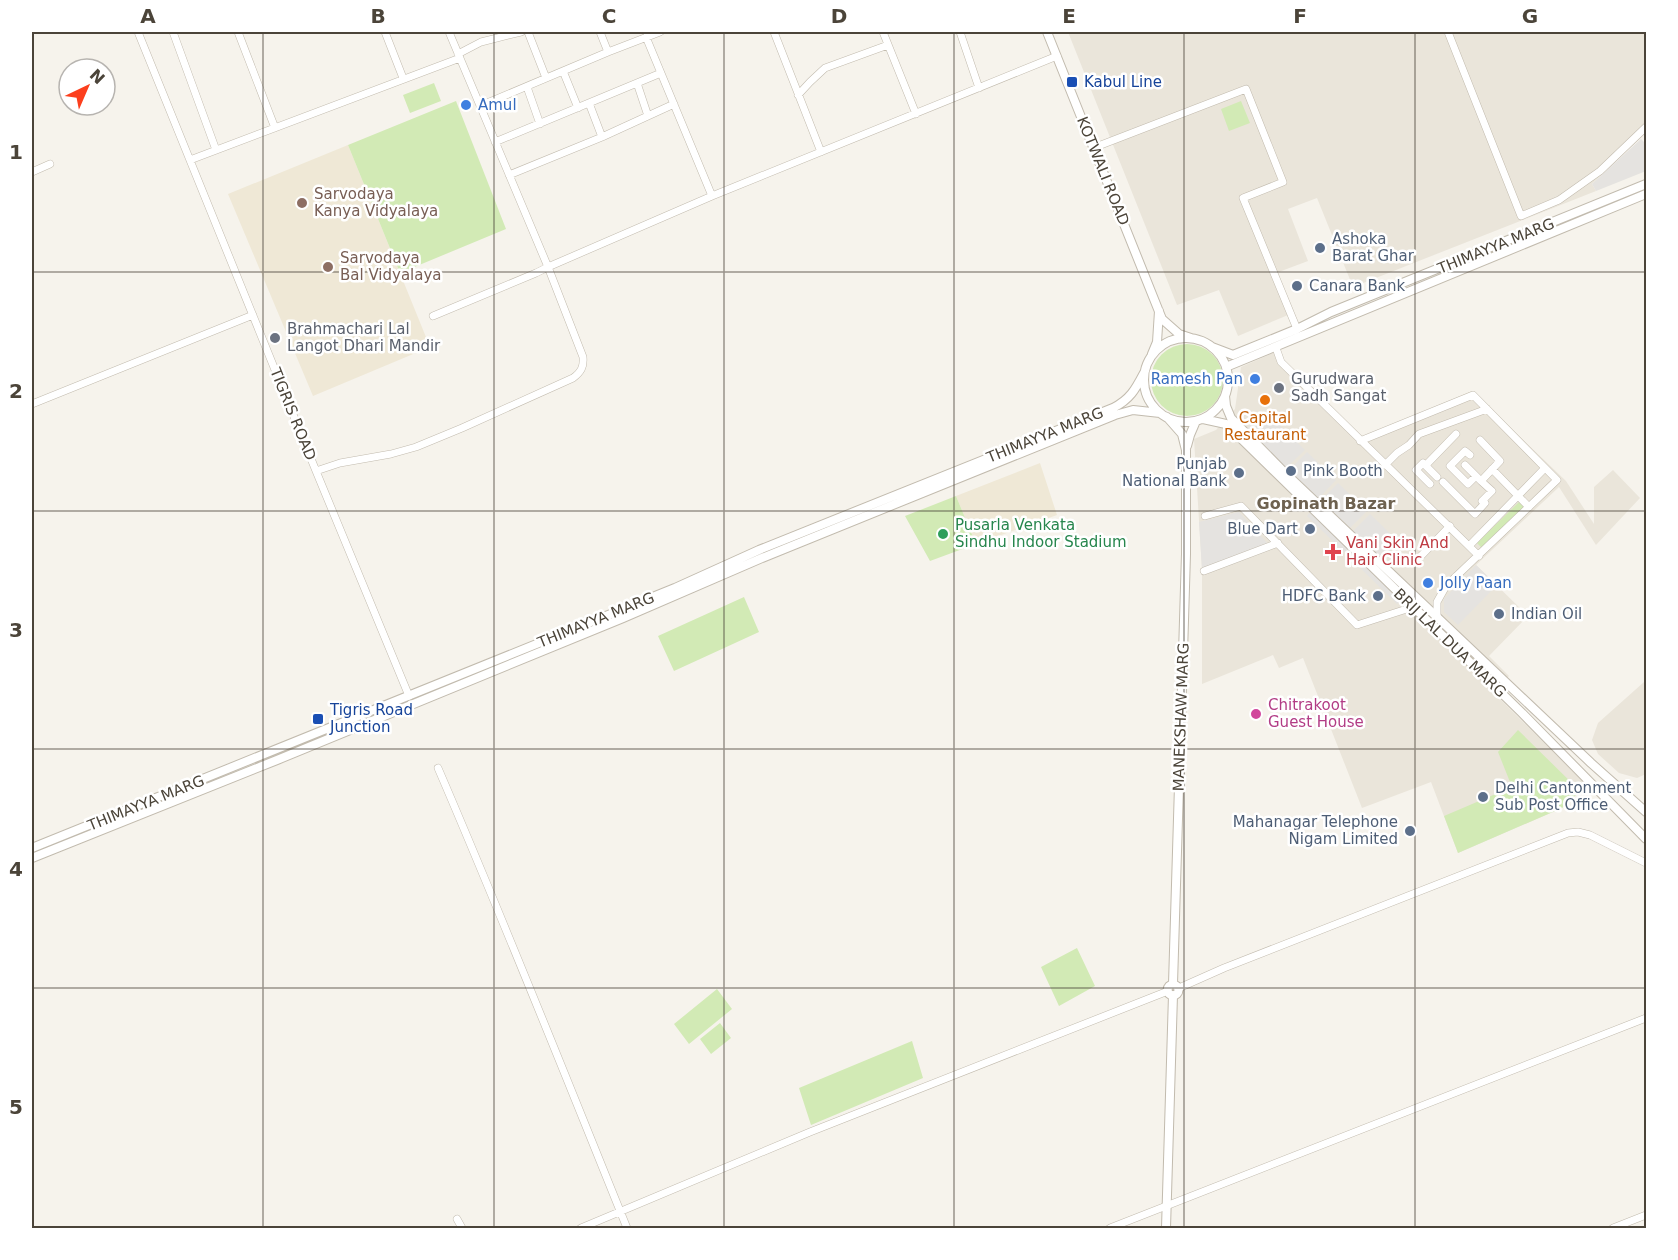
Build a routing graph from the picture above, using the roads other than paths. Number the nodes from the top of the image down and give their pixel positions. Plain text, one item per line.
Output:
1 (138, 32) edge
2 (173, 32) edge
3 (238, 32) edge
4 (385, 32) edge
5 (449, 32) edge
6 (521, 32) edge
7 (528, 32) edge
8 (600, 32) edge
9 (660, 32) edge
10 (774, 32) edge
11 (883, 32) edge
12 (960, 32) edge
13 (1047, 32) edge
14 (1448, 32) edge
15 (504, 34) edge
16 (646, 37) junction
17 (888, 45) junction
18 (608, 52) junction
19 (459, 56) junction
20 (1057, 56) junction
21 (563, 71) junction
22 (661, 73) junction
23 (403, 78) junction
24 (546, 78) junction
25 (637, 83) junction
26 (527, 87) junction
27 (979, 88) junction
28 (798, 95) junction
29 (590, 103) junction
30 (674, 104) junction
31 (480, 106) junction
32 (579, 108) junction
33 (916, 114) junction
34 (648, 116) junction
35 (540, 124) junction
36 (1647, 127) edge
37 (275, 128) junction
38 (602, 137) junction
39 (495, 142) junction
40 (1093, 148) junction
41 (216, 150) junction
42 (820, 153) junction
43 (190, 160) junction
44 (50, 164) dead end
45 (32, 172) edge
46 (509, 175) junction
47 (1647, 184) edge
48 (1647, 194) edge
49 (712, 196) junction
50 (1532, 236) junction
51 (548, 267) junction
52 (1159, 311) junction
53 (253, 315) junction
54 (433, 316) dead end
55 (1297, 329) junction
56 (1191, 338) junction
57 (1212, 347) junction
58 (1276, 348) junction
59 (1147, 367) junction
60 (1226, 368) junction
61 (1225, 396) junction
62 (32, 404) edge
63 (1487, 410) junction
64 (1164, 415) junction
65 (1199, 420) junction
66 (1228, 421) junction
67 (1456, 434) dead end
68 (1480, 440) dead end
69 (1360, 441) junction
70 (1186, 450) junction
71 (1470, 455) dead end
72 (1422, 462) junction
73 (1385, 465) junction
74 (1465, 465) dead end
75 (1545, 468) junction
76 (1492, 469) junction
77 (316, 471) junction
78 (1478, 479) junction
79 (1430, 484) dead end
80 (1518, 495) junction
81 (1529, 507) junction
82 (1205, 516) dead end
83 (1450, 526) junction
84 (1278, 543) junction
85 (1469, 546) junction
86 (760, 554) junction
87 (1479, 556) junction
88 (1419, 558) dead end
89 (1204, 571) dead end
90 (1413, 607) junction
91 (1437, 616) junction
92 (409, 696) junction
93 (438, 768) dead end
94 (1647, 812) edge
95 (1647, 839) edge
96 (32, 848) edge
97 (32, 858) edge
98 (1647, 863) edge
99 (1173, 990) junction
100 (1647, 1018) edge
101 (1166, 1206) junction
102 (621, 1213) junction
103 (1647, 1215) edge
104 (457, 1218) dead end
105 (462, 1228) edge
106 (581, 1228) edge
107 (627, 1228) edge
108 (1110, 1228) edge
109 (1166, 1228) edge
110 (1613, 1228) edge

1 - 43 street, TIGRIS ROAD
2 - 41 street
3 - 37 street
4 - 23 street
5 - 19 street
6 - 15 street
7 - 24 street
8 - 18 street
9 - 16 street
10 - 28 street
11 - 17 street
12 - 27 street
13 - 20 street, KOTWALI ROAD
14 - 36 street
15 - 19 street
16 - 18 street
16 - 22 street
17 - 28 street
17 - 33 street
18 - 21 street
19 - 23 street
19 - 31 street
20 - 27 street
20 - 40 street, KOTWALI ROAD
21 - 24 street
21 - 32 street
22 - 25 street
22 - 30 street
23 - 37 street
24 - 26 street
25 - 29 street
25 - 34 street
26 - 31 street
26 - 35 street
27 - 33 street
28 - 42 street
29 - 32 street
29 - 38 street
30 - 34 street
30 - 49 street
31 - 39 street
32 - 35 street
33 - 42 street
34 - 38 street
35 - 39 street
37 - 41 street
38 - 46 street
39 - 46 street
40 - 52 street, KOTWALI ROAD
40 - 55 street
41 - 43 street
42 - 49 street
43 - 53 street, TIGRIS ROAD
44 - 45 street
46 - 51 street
47 - 50 street, THIMAYYA MARG
48 - 50 street, THIMAYYA MARG
49 - 51 street
50 - 55 street, THIMAYYA MARG
50 - 58 street, THIMAYYA MARG
51 - 54 street
51 - 77 street
52 - 56 street
52 - 59 street
53 - 62 street
53 - 77 street, TIGRIS ROAD
55 - 57 street, THIMAYYA MARG
56 - 57 street
56 - 59 street
57 - 60 street
58 - 60 street, THIMAYYA MARG
58 - 69 street
59 - 64 street
59 - 86 street, THIMAYYA MARG
60 - 61 street
61 - 65 street
61 - 66 street
63 - 69 street
63 - 73 street
63 - 75 street
64 - 65 street
64 - 70 street, MANEKSHAW MARG
64 - 86 street, THIMAYYA MARG
65 - 66 street
65 - 70 street, MANEKSHAW MARG
66 - 90 street, BRIJ LAL DUA MARG
66 - 91 street, BRIJ LAL DUA MARG
67 - 72 street
68 - 76 street
69 - 73 street
70 - 99 street, MANEKSHAW MARG
71 - 78 street
72 - 78 street
72 - 79 street
73 - 83 street
74 - 78 street
75 - 80 street
75 - 81 street
76 - 78 street
76 - 80 street
77 - 92 street, TIGRIS ROAD
80 - 81 street
80 - 85 street
81 - 87 street
82 - 84 street
83 - 85 street
83 - 88 street
84 - 89 street
84 - 90 street
85 - 87 street
86 - 92 street, THIMAYYA MARG
86 - 97 street, THIMAYYA MARG
87 - 91 street
90 - 95 street, BRIJ LAL DUA MARG
91 - 94 street, BRIJ LAL DUA MARG
92 - 96 street, THIMAYYA MARG
93 - 102 street
98 - 99 street
99 - 101 street, MANEKSHAW MARG
99 - 102 street
100 - 101 street
101 - 108 street
101 - 109 street, MANEKSHAW MARG
102 - 106 street
102 - 107 street
103 - 110 street
104 - 105 street

